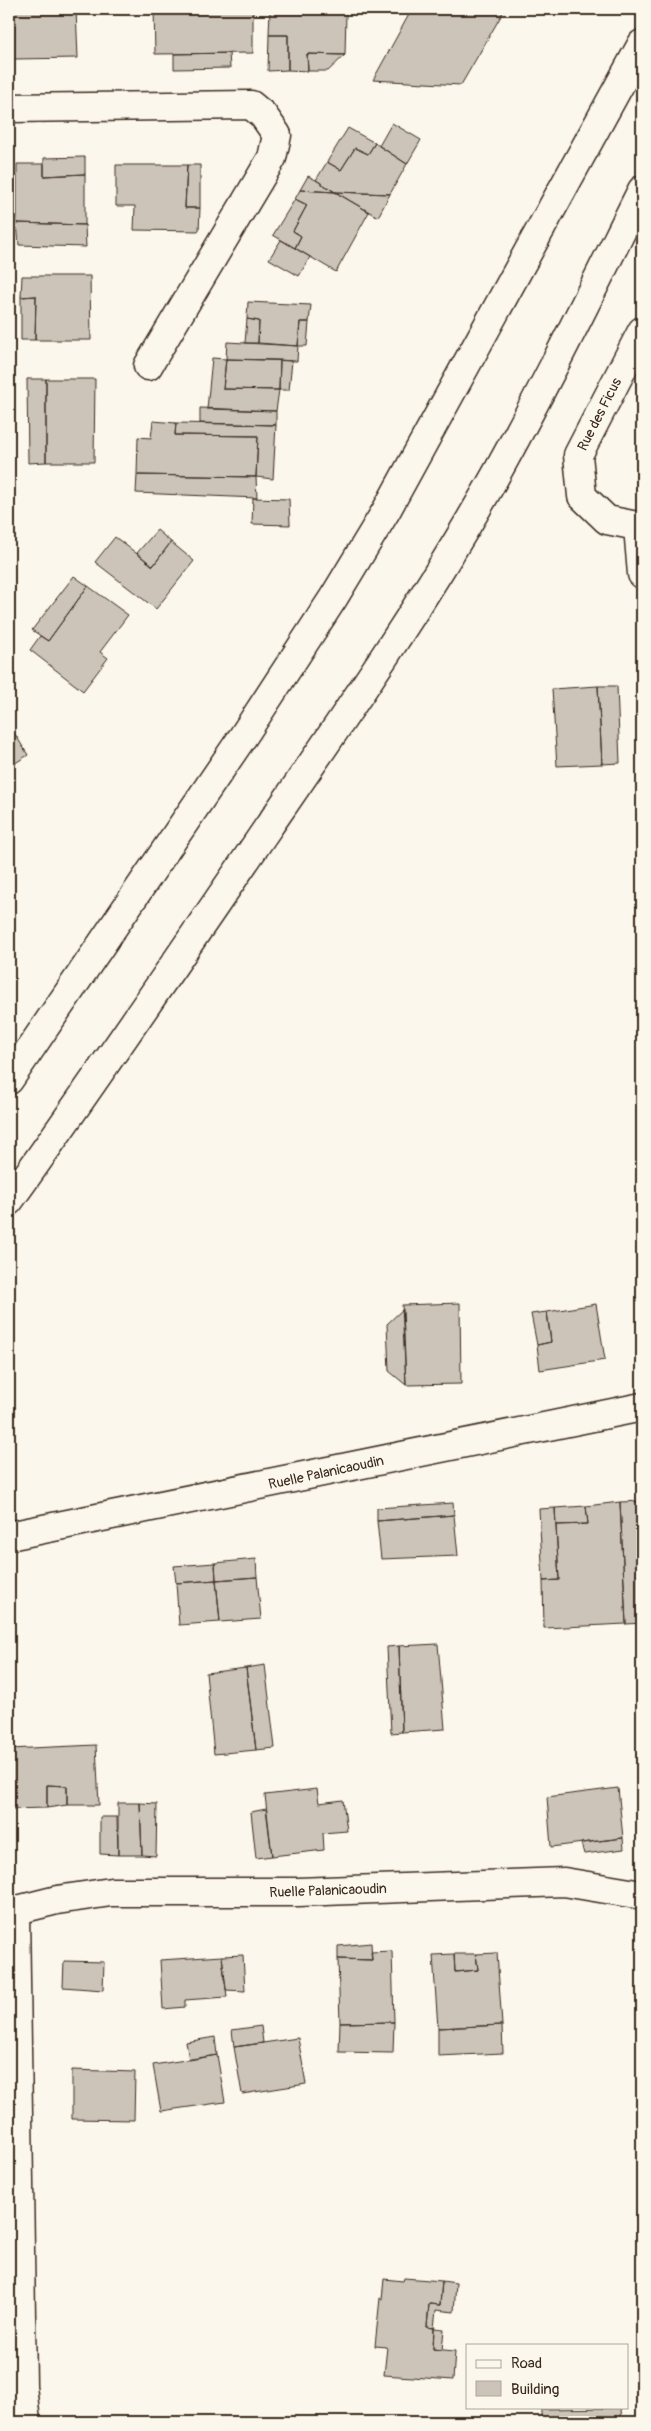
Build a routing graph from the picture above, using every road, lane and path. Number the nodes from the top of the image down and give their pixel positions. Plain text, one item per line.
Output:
1 (642, 44) edge
2 (9, 108) edge
3 (642, 190) edge
4 (642, 331) edge
5 (148, 366) dead end
6 (640, 527) edge
7 (642, 574) edge
8 (9, 1080) edge
9 (9, 1202) edge
10 (642, 1407) edge
11 (9, 1536) edge
12 (642, 1895) edge
13 (12, 1912) edge
14 (26, 2422) edge

1 - 8 main road
2 - 5 main road
3 - 9 main road
4 - 6 main road, Rue des Ficus
6 - 7 main road, Rue des Ficus
10 - 11 main road, Ruelle Palanicaoudin
12 - 13 main road, Ruelle Palanicaoudin
13 - 14 main road, Ruelle Palanicaoudin

